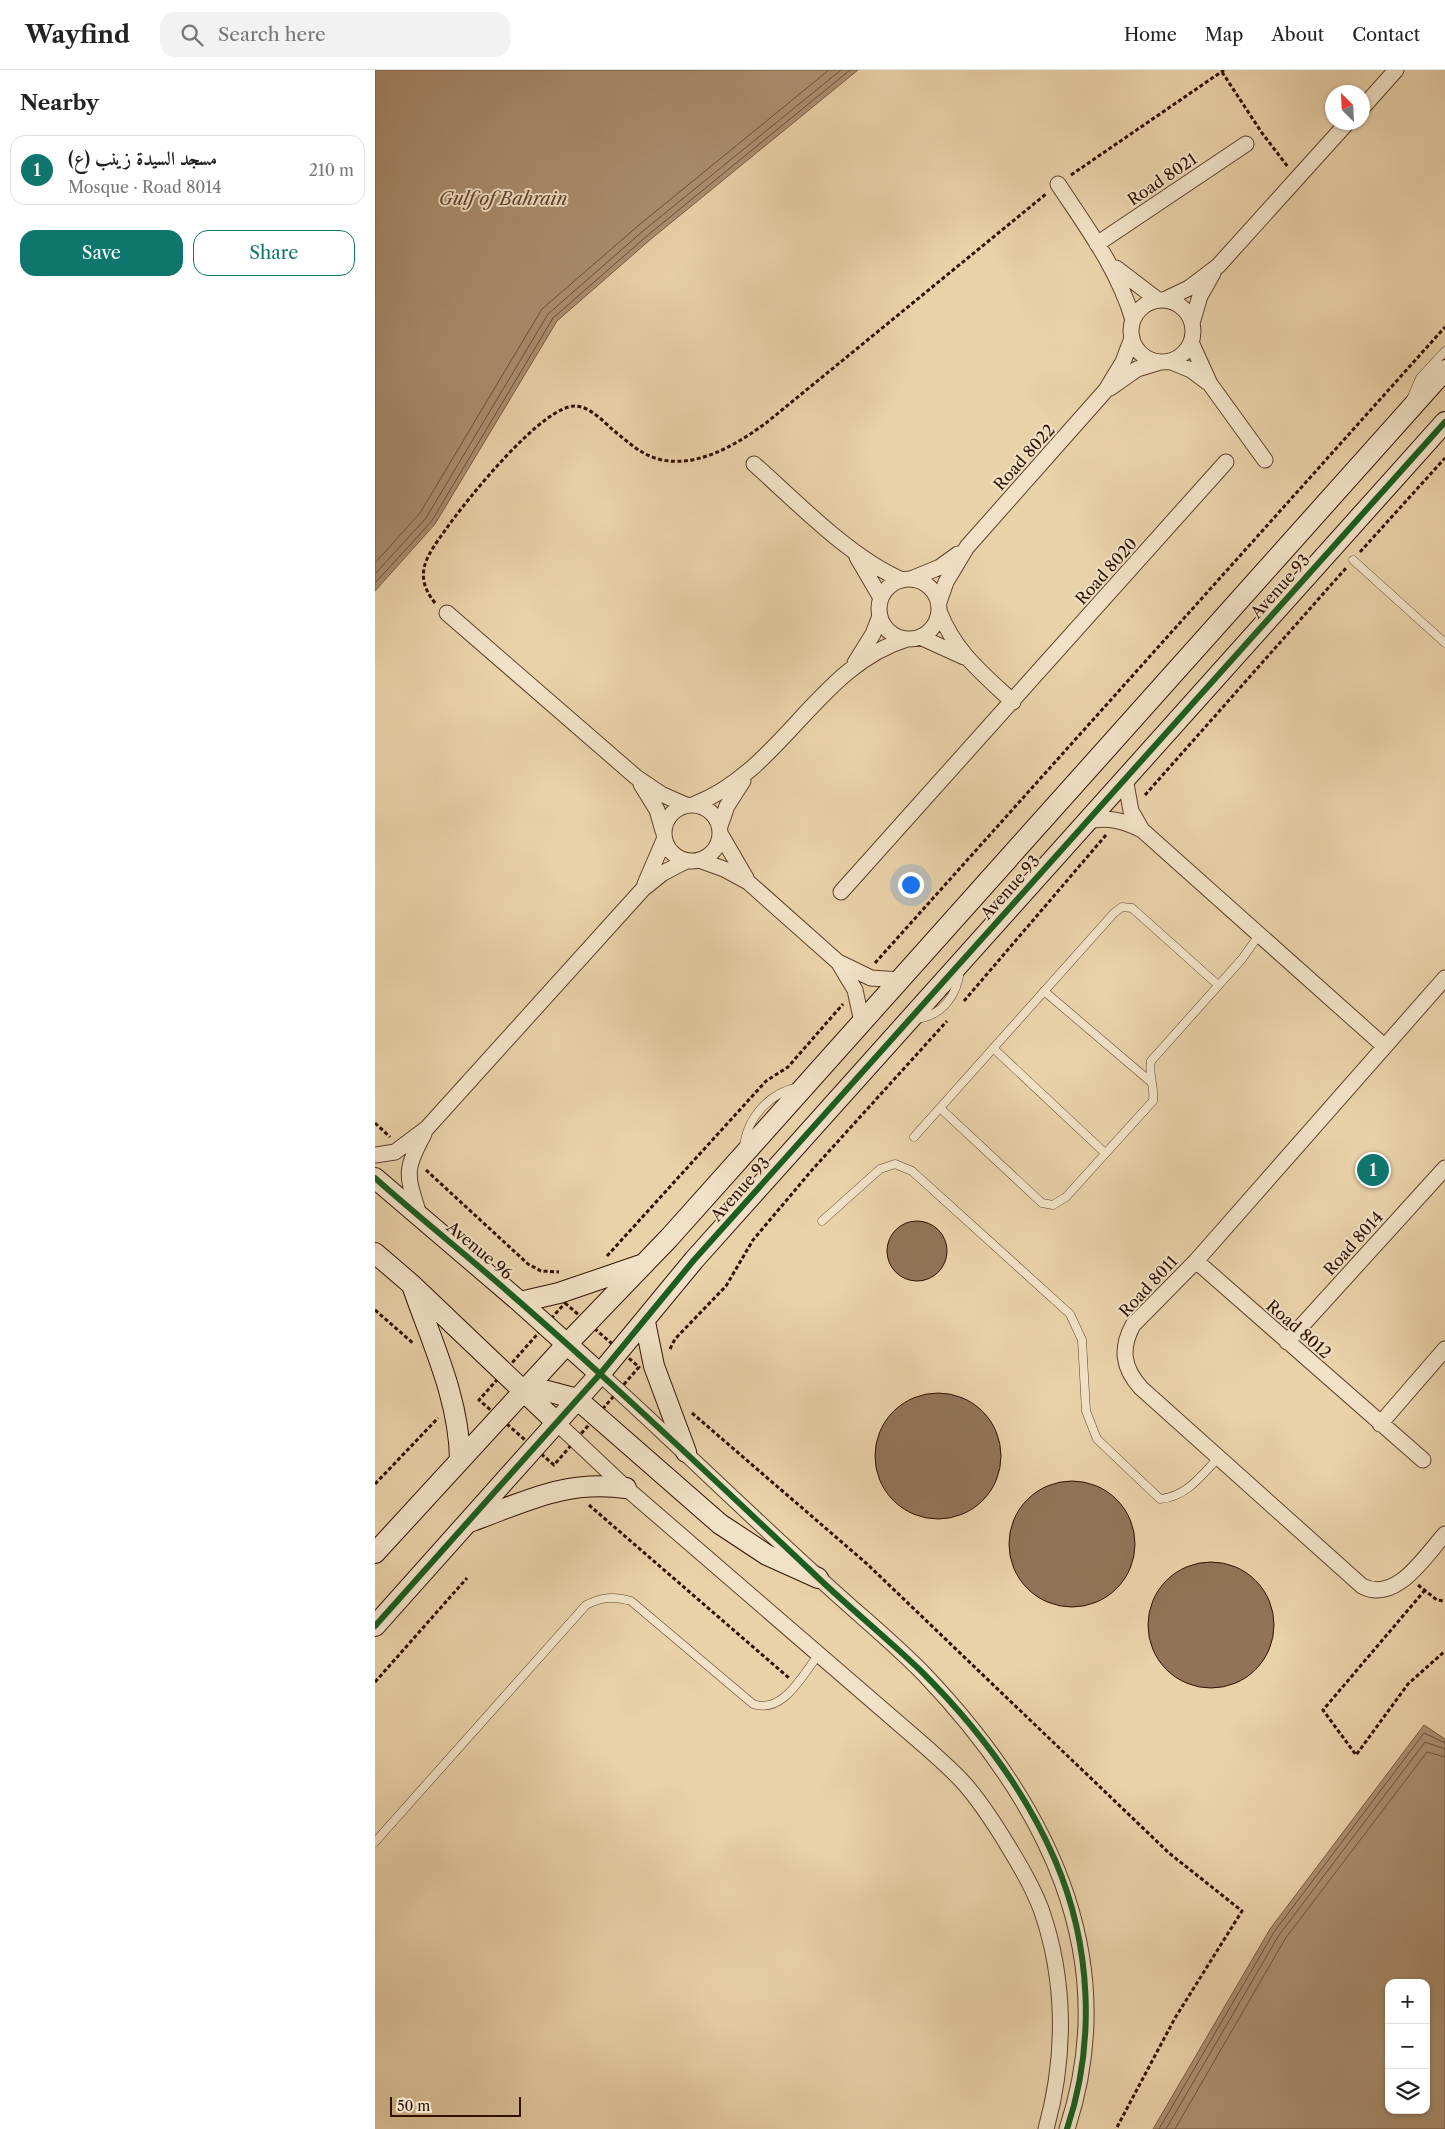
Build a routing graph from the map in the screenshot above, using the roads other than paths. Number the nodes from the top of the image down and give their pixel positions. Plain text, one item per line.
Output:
1 (1396, 70) edge
2 (1370, 99) edge
3 (1341, 130) edge
4 (1246, 144) dead end
5 (1058, 184) road end
6 (1097, 244) junction
7 (1109, 262) junction
8 (1218, 266) junction
9 (1161, 300) junction
10 (1133, 320) junction
11 (1192, 323) junction
12 (1132, 338) junction
13 (1191, 342) junction
14 (1445, 350) edge
15 (1164, 362) junction
16 (1445, 370) edge
17 (1210, 384) junction
18 (1107, 390) junction
19 (1409, 411) junction
20 (1445, 422) edge
21 (1265, 460) dead end
22 (1226, 462) dead end
23 (754, 464) dead end
24 (967, 547) junction
25 (850, 548) junction
26 (1353, 560) road end
27 (907, 579) junction
28 (881, 598) junction
29 (939, 606) junction
30 (447, 613) road end
31 (880, 616) junction
32 (913, 638) junction
33 (1445, 643) edge
34 (965, 658) junction
35 (853, 667) junction
36 (1013, 702) junction
37 (753, 768) junction
38 (636, 777) junction
39 (1125, 778) junction
40 (690, 804) junction
41 (1087, 821) junction
42 (1142, 830) junction
43 (720, 831) junction
44 (663, 835) junction
45 (692, 861) junction
46 (748, 882) junction
47 (643, 889) junction
48 (841, 892) dead end
49 (1259, 935) junction
50 (838, 962) junction
51 (1445, 978) edge
52 (900, 980) junction
53 (1218, 985) junction
54 (1044, 991) junction
55 (862, 1022) junction
56 (1384, 1046) junction
57 (993, 1048) junction
58 (1152, 1082) junction
59 (940, 1108) junction
60 (427, 1128) junction
61 (913, 1137) dead end
62 (1105, 1153) junction
63 (375, 1155) edge
64 (1445, 1168) edge
65 (375, 1178) edge
66 (1439, 1185) edge
67 (420, 1218) junction
68 (822, 1221) dead end
69 (375, 1253) edge
70 (1196, 1261) junction
71 (645, 1263) junction
72 (411, 1284) junction
73 (520, 1302) junction
74 (645, 1322) junction
75 (1287, 1342) junction
76 (567, 1344) junction
77 (1445, 1349) edge
78 (600, 1374) junction
79 (523, 1392) junction
80 (577, 1399) junction
81 (556, 1422) junction
82 (1380, 1424) junction
83 (686, 1452) junction
84 (1219, 1458) junction
85 (460, 1459) junction
86 (1423, 1460) dead end
87 (626, 1488) junction
88 (470, 1521) junction
89 (1445, 1534) edge
90 (375, 1553) edge
91 (818, 1578) junction
92 (375, 1626) edge
93 (820, 1653) junction
94 (375, 1842) edge
95 (1046, 2129) edge
96 (1067, 2129) edge

1 - 2 street
3 - 8 street
4 - 6 street, Road 8021
5 - 6 street
6 - 7 street
7 - 9 street
7 - 10 street
8 - 9 street
8 - 11 street
9 - 10 street
9 - 11 street
10 - 12 street
11 - 13 street
12 - 15 street
12 - 18 street, Road 8022
13 - 15 street
13 - 17 street
14 - 19 lane
15 - 17 street
15 - 18 street, Road 8022
16 - 19 street, Avenue 93
17 - 21 street
18 - 24 street, Road 8022
19 - 52 street, Avenue 93
20 - 39 street, Avenue 93
22 - 36 street, Road 8020
23 - 25 street
24 - 27 street, Road 8022
24 - 29 street, Road 8022
25 - 27 street
25 - 28 street
26 - 33 lane
27 - 28 street
27 - 29 street
28 - 31 street
29 - 32 street
29 - 34 street
30 - 38 street
31 - 32 street
31 - 35 street
32 - 34 street
32 - 35 street
34 - 36 street
35 - 37 street
36 - 48 street, Road 8020
37 - 40 street
37 - 43 street
38 - 40 street
38 - 44 street
39 - 41 street, Avenue 93
39 - 42 street
40 - 43 street
40 - 44 street
41 - 42 street
41 - 74 street, Avenue 93
42 - 49 street
43 - 45 street
43 - 46 street
44 - 45 street
44 - 47 street
45 - 46 street
45 - 47 street
46 - 50 street
47 - 60 street
49 - 53 lane
49 - 56 street
50 - 52 street
50 - 55 street
51 - 56 street, Road 8011
52 - 55 street, Avenue 93
53 - 54 lane
53 - 58 lane
54 - 57 lane
54 - 58 lane
55 - 71 street, Avenue 93
56 - 70 street, Road 8011
57 - 59 lane
57 - 62 lane
58 - 62 lane
59 - 61 lane
59 - 62 lane
60 - 63 street
60 - 67 street
64 - 66 street, Road 8014
65 - 67 street, Avenue 96
66 - 75 street, Road 8014
67 - 73 street, Avenue 96
68 - 84 lane
69 - 72 street
70 - 75 street, Road 8012
70 - 84 street, Road 8011
71 - 73 street
71 - 76 street, Avenue 93
72 - 79 street
72 - 85 street
73 - 76 street, Avenue 96
74 - 78 street, Avenue 93
74 - 83 street
75 - 82 street, Road 8012
76 - 78 street, Avenue 96
76 - 79 street, Avenue 93
77 - 82 street
78 - 80 street, Avenue 93
78 - 83 street
79 - 80 street
79 - 81 street
79 - 85 street, Avenue 93
80 - 81 street, Avenue 93
80 - 91 street
81 - 87 street
81 - 88 street, Avenue 93
82 - 86 street, Road 8012
83 - 91 street
84 - 89 street, Road 8011
85 - 90 street, Avenue 93
87 - 88 street
87 - 93 street
88 - 92 street, Avenue 93
91 - 96 street
93 - 94 lane
93 - 95 street

